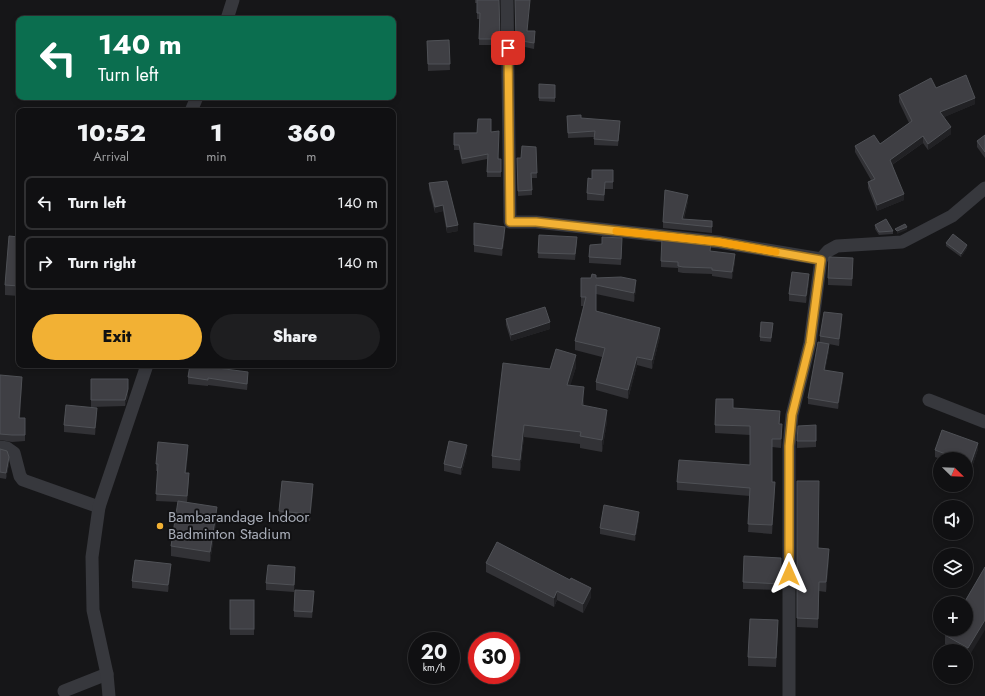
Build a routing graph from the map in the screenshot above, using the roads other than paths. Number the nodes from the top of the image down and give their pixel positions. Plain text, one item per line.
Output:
1 (233, 0) edge
2 (507, 0) edge
3 (228, 16) edge
4 (985, 188) edge
5 (821, 260) junction
6 (147, 368) edge
7 (929, 400) dead end
8 (985, 422) edge
9 (0, 447) edge
10 (99, 507) junction
11 (107, 674) junction
12 (64, 691) dead end
13 (109, 696) edge
14 (789, 696) edge

1 - 3 street
2 - 5 street
4 - 5 street
5 - 14 street
6 - 10 street
7 - 8 street
9 - 10 street
10 - 11 street
11 - 12 street
11 - 13 street

